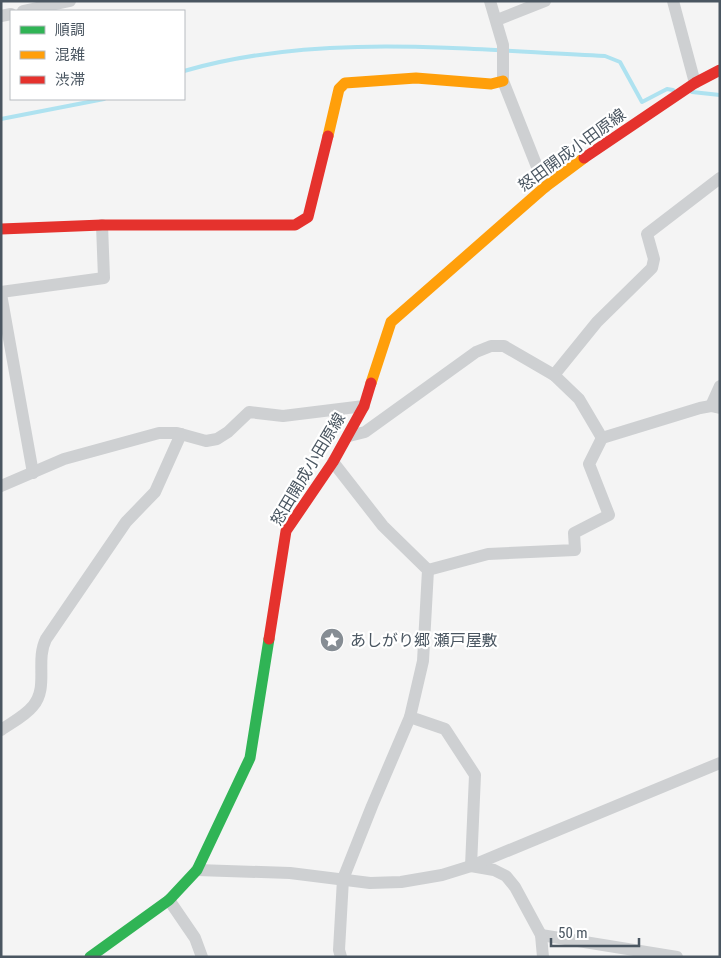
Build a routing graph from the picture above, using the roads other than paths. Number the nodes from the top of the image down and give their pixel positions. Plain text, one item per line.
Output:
1 (70, 1) edge
2 (490, 1) edge
3 (545, 1) edge
4 (673, 1) edge
5 (28, 10) edge
6 (497, 20) junction
7 (720, 70) edge
8 (503, 81) junction
9 (694, 84) junction
10 (720, 178) edge
11 (545, 187) junction
12 (102, 225) junction
13 (1, 229) edge
14 (1, 293) edge
15 (554, 375) junction
16 (720, 386) edge
17 (364, 406) junction
18 (715, 407) edge
19 (181, 434) junction
20 (349, 436) junction
21 (602, 438) junction
22 (333, 462) junction
23 (33, 473) junction
24 (1, 486) edge
25 (428, 570) junction
26 (410, 717) junction
27 (1, 730) edge
28 (720, 763) edge
29 (471, 866) junction
30 (197, 870) junction
31 (343, 879) junction
32 (170, 900) junction
33 (541, 935) junction
34 (90, 957) edge
35 (202, 957) edge
36 (341, 957) edge
37 (543, 957) edge
38 (677, 957) edge

1 - 5 street
2 - 6 street
3 - 6 street
4 - 9 street
6 - 8 street
7 - 9 main road, 怒田開成小田原線
8 - 11 street
8 - 12 main road
9 - 11 main road, 怒田開成小田原線
10 - 15 street
11 - 17 main road, 怒田開成小田原線
12 - 13 main road
12 - 14 street
14 - 23 street
15 - 20 street
15 - 21 street
16 - 18 street
17 - 19 street
17 - 20 main road, 怒田開成小田原線
18 - 21 street
19 - 23 street
19 - 27 street
20 - 22 main road, 怒田開成小田原線
21 - 25 street
22 - 25 street
22 - 30 main road, 怒田開成小田原線
23 - 24 street
25 - 26 street
26 - 29 street
26 - 31 street
28 - 29 street
29 - 31 street
29 - 33 street
30 - 31 street
30 - 32 main road, 怒田開成小田原線
31 - 36 street
32 - 34 main road, 怒田開成小田原線
32 - 35 street
33 - 37 street
33 - 38 street

